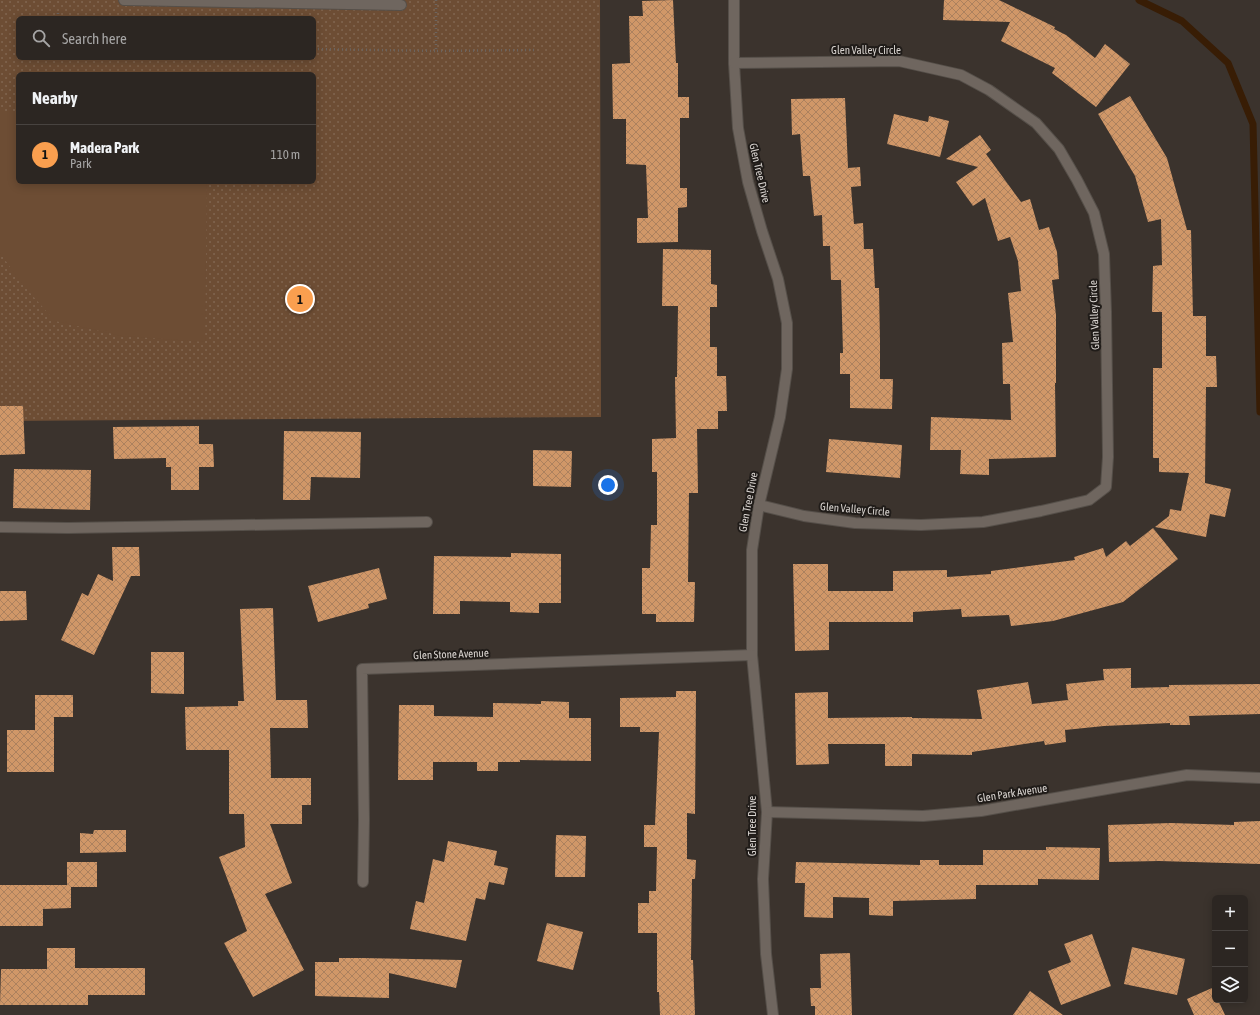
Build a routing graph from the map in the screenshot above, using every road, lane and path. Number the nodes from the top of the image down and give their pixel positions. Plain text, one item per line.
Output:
1 (124, 0) edge
2 (436, 0) edge
3 (734, 0) edge
4 (401, 5) dead end
5 (58, 12) dead end
6 (58, 16) edge
7 (316, 50) edge
8 (536, 50) dead end
9 (436, 51) junction
10 (734, 63) junction
11 (759, 505) junction
12 (427, 522) dead end
13 (0, 527) edge
14 (752, 655) junction
15 (1260, 778) edge
16 (767, 812) junction
17 (363, 882) dead end
18 (773, 1015) edge

1 - 4 street
2 - 9 path
3 - 10 street, Glen Tree Drive
5 - 6 path
7 - 9 path
8 - 9 path
10 - 11 street, Glen Tree Drive
10 - 11 street, Glen Valley Circle
11 - 14 street, Glen Tree Drive
12 - 13 street
14 - 16 street, Glen Tree Drive
14 - 17 street, Glen Stone Avenue
15 - 16 street, Glen Park Avenue
16 - 18 street, Glen Tree Drive

